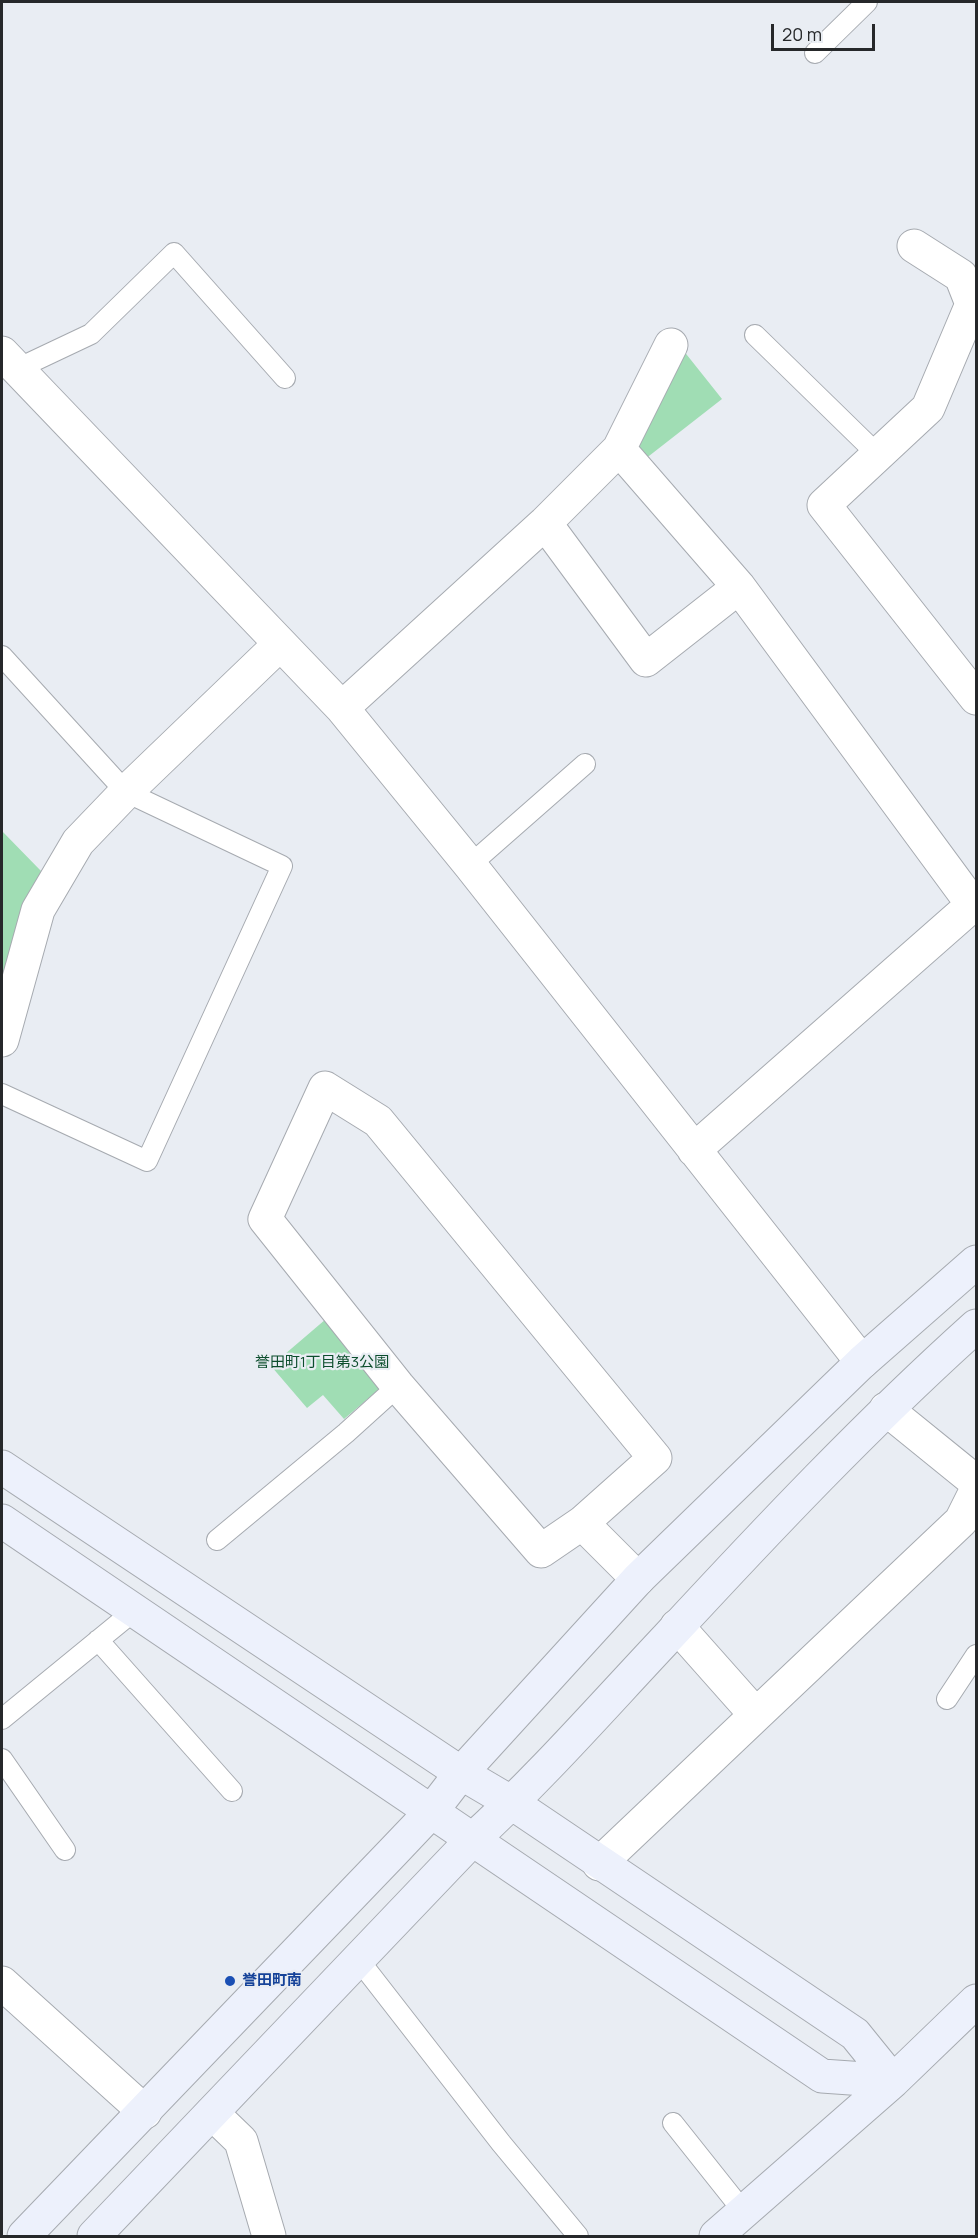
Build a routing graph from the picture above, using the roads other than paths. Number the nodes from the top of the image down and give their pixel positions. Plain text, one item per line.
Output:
1 (867, 2) edge
2 (815, 53) dead end
3 (914, 246) dead end
4 (755, 335) dead end
5 (671, 345) dead end
6 (9, 361) edge
7 (285, 378) dead end
8 (619, 449) junction
9 (878, 455) junction
10 (545, 523) junction
11 (739, 587) junction
12 (280, 644) junction
13 (2, 656) edge
14 (976, 698) edge
15 (342, 708) junction
16 (585, 764) dead end
17 (126, 792) junction
18 (470, 865) junction
19 (975, 903) edge
20 (2, 1040) edge
21 (2, 1094) edge
22 (694, 1150) junction
23 (976, 1262) edge
24 (976, 1326) edge
25 (862, 1362) junction
26 (398, 1386) junction
27 (886, 1409) junction
28 (2, 1467) edge
29 (976, 1482) edge
30 (976, 1491) edge
31 (2, 1521) edge
32 (582, 1523) junction
33 (217, 1540) dead end
34 (638, 1579) junction
35 (134, 1611) junction
36 (677, 1626) junction
37 (98, 1640) junction
38 (976, 1655) edge
39 (947, 1700) dead end
40 (756, 1715) junction
41 (2, 1719) edge
42 (2, 1759) edge
43 (461, 1773) junction
44 (231, 1791) dead end
45 (512, 1803) junction
46 (431, 1812) junction
47 (472, 1840) junction
48 (65, 1850) dead end
49 (599, 1864) junction
50 (358, 1959) junction
51 (2, 1983) edge
52 (976, 2001) edge
53 (893, 2082) junction
54 (145, 2112) junction
55 (212, 2113) junction
56 (674, 2123) dead end
57 (743, 2211) junction
58 (24, 2236) edge
59 (94, 2236) edge
60 (269, 2236) edge
61 (578, 2236) edge
62 (716, 2236) edge

1 - 2 lane
3 - 9 street
4 - 9 lane
5 - 8 street
6 - 7 lane
6 - 12 street
8 - 10 street
8 - 11 street
9 - 14 street
10 - 11 street
10 - 15 street
11 - 19 street
12 - 15 street
12 - 17 street
13 - 17 lane
15 - 18 street
16 - 18 lane
17 - 20 street
17 - 21 lane
18 - 22 street
19 - 22 street
22 - 25 street
23 - 25 street
24 - 27 street
25 - 34 street
26 - 32 street
26 - 32 street
26 - 33 lane
27 - 29 street
27 - 36 street
28 - 43 street
30 - 40 street
31 - 35 street
32 - 34 street
34 - 43 street
35 - 37 lane
35 - 46 street
36 - 40 street
36 - 45 street
37 - 41 lane
37 - 44 lane
38 - 39 lane
40 - 49 street
42 - 48 lane
43 - 45 street
43 - 46 street
45 - 47 street
45 - 49 street
46 - 47 street
46 - 54 street
47 - 50 street
47 - 53 street
49 - 53 street
50 - 55 street
50 - 61 lane
51 - 54 street
52 - 53 street
53 - 57 street
54 - 58 street
55 - 59 street
55 - 60 street
56 - 57 lane
57 - 62 street

